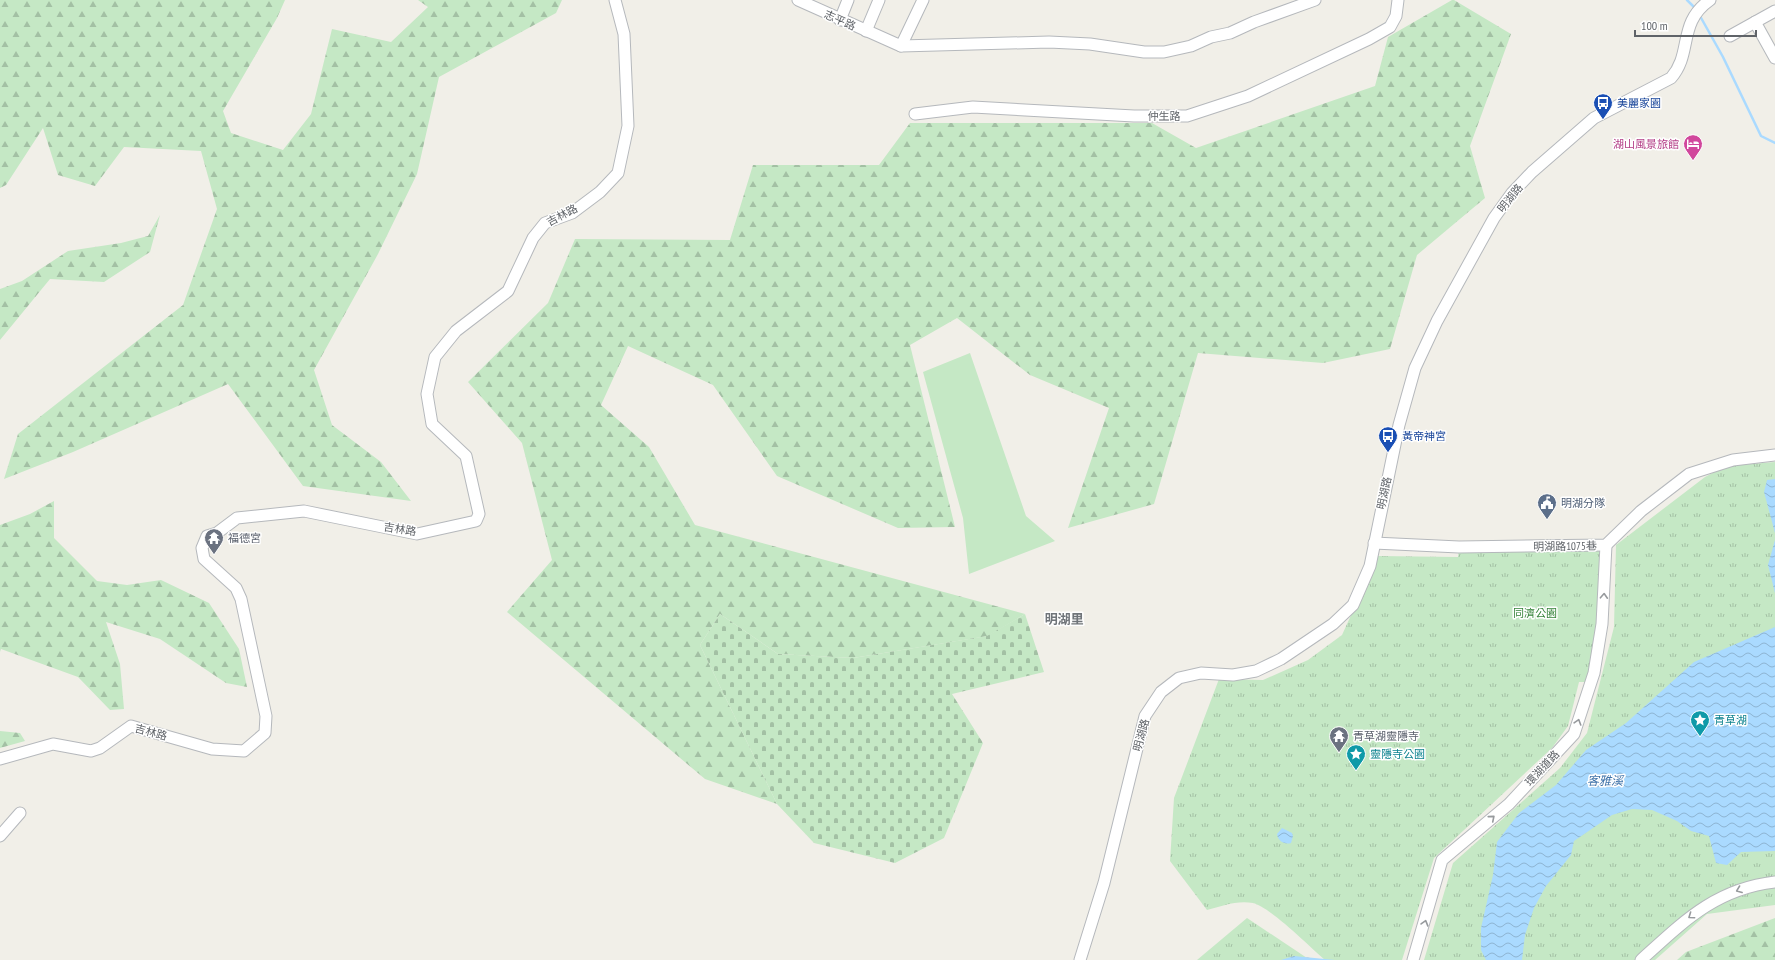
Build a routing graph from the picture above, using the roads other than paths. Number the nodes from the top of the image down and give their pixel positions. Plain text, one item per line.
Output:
1 (615, 0) edge
2 (798, 0) edge
3 (848, 0) edge
4 (879, 0) edge
5 (923, 0) edge
6 (1315, 0) edge
7 (1398, 0) edge
8 (1706, 3) edge
9 (816, 4) edge
10 (1775, 11) edge
11 (840, 20) junction
12 (1755, 22) junction
13 (866, 31) junction
14 (1730, 36) dead end
15 (901, 46) junction
16 (1775, 58) edge
17 (915, 114) dead end
18 (1775, 455) edge
19 (1374, 543) junction
20 (1606, 545) junction
21 (0, 759) edge
22 (20, 813) dead end
23 (0, 836) edge
24 (1775, 882) edge
25 (1080, 960) edge
26 (1413, 960) edge
27 (1641, 960) edge

1 - 21 street, 吉林路
2 - 9 street, 志平路
3 - 11 street
4 - 13 street, 志平路
5 - 15 street
6 - 15 street
7 - 17 street, 仲生路
8 - 19 street, 明湖路
9 - 11 street, 志平路
10 - 12 street
11 - 13 street, 志平路
12 - 14 street
12 - 16 street
13 - 15 street, 志平路
18 - 20 street, 明湖路1075巷
19 - 20 street, 明湖路1075巷
19 - 25 street, 明湖路
26 -> 20 street, 環湖道路
22 - 23 street
24 -> 27 street

